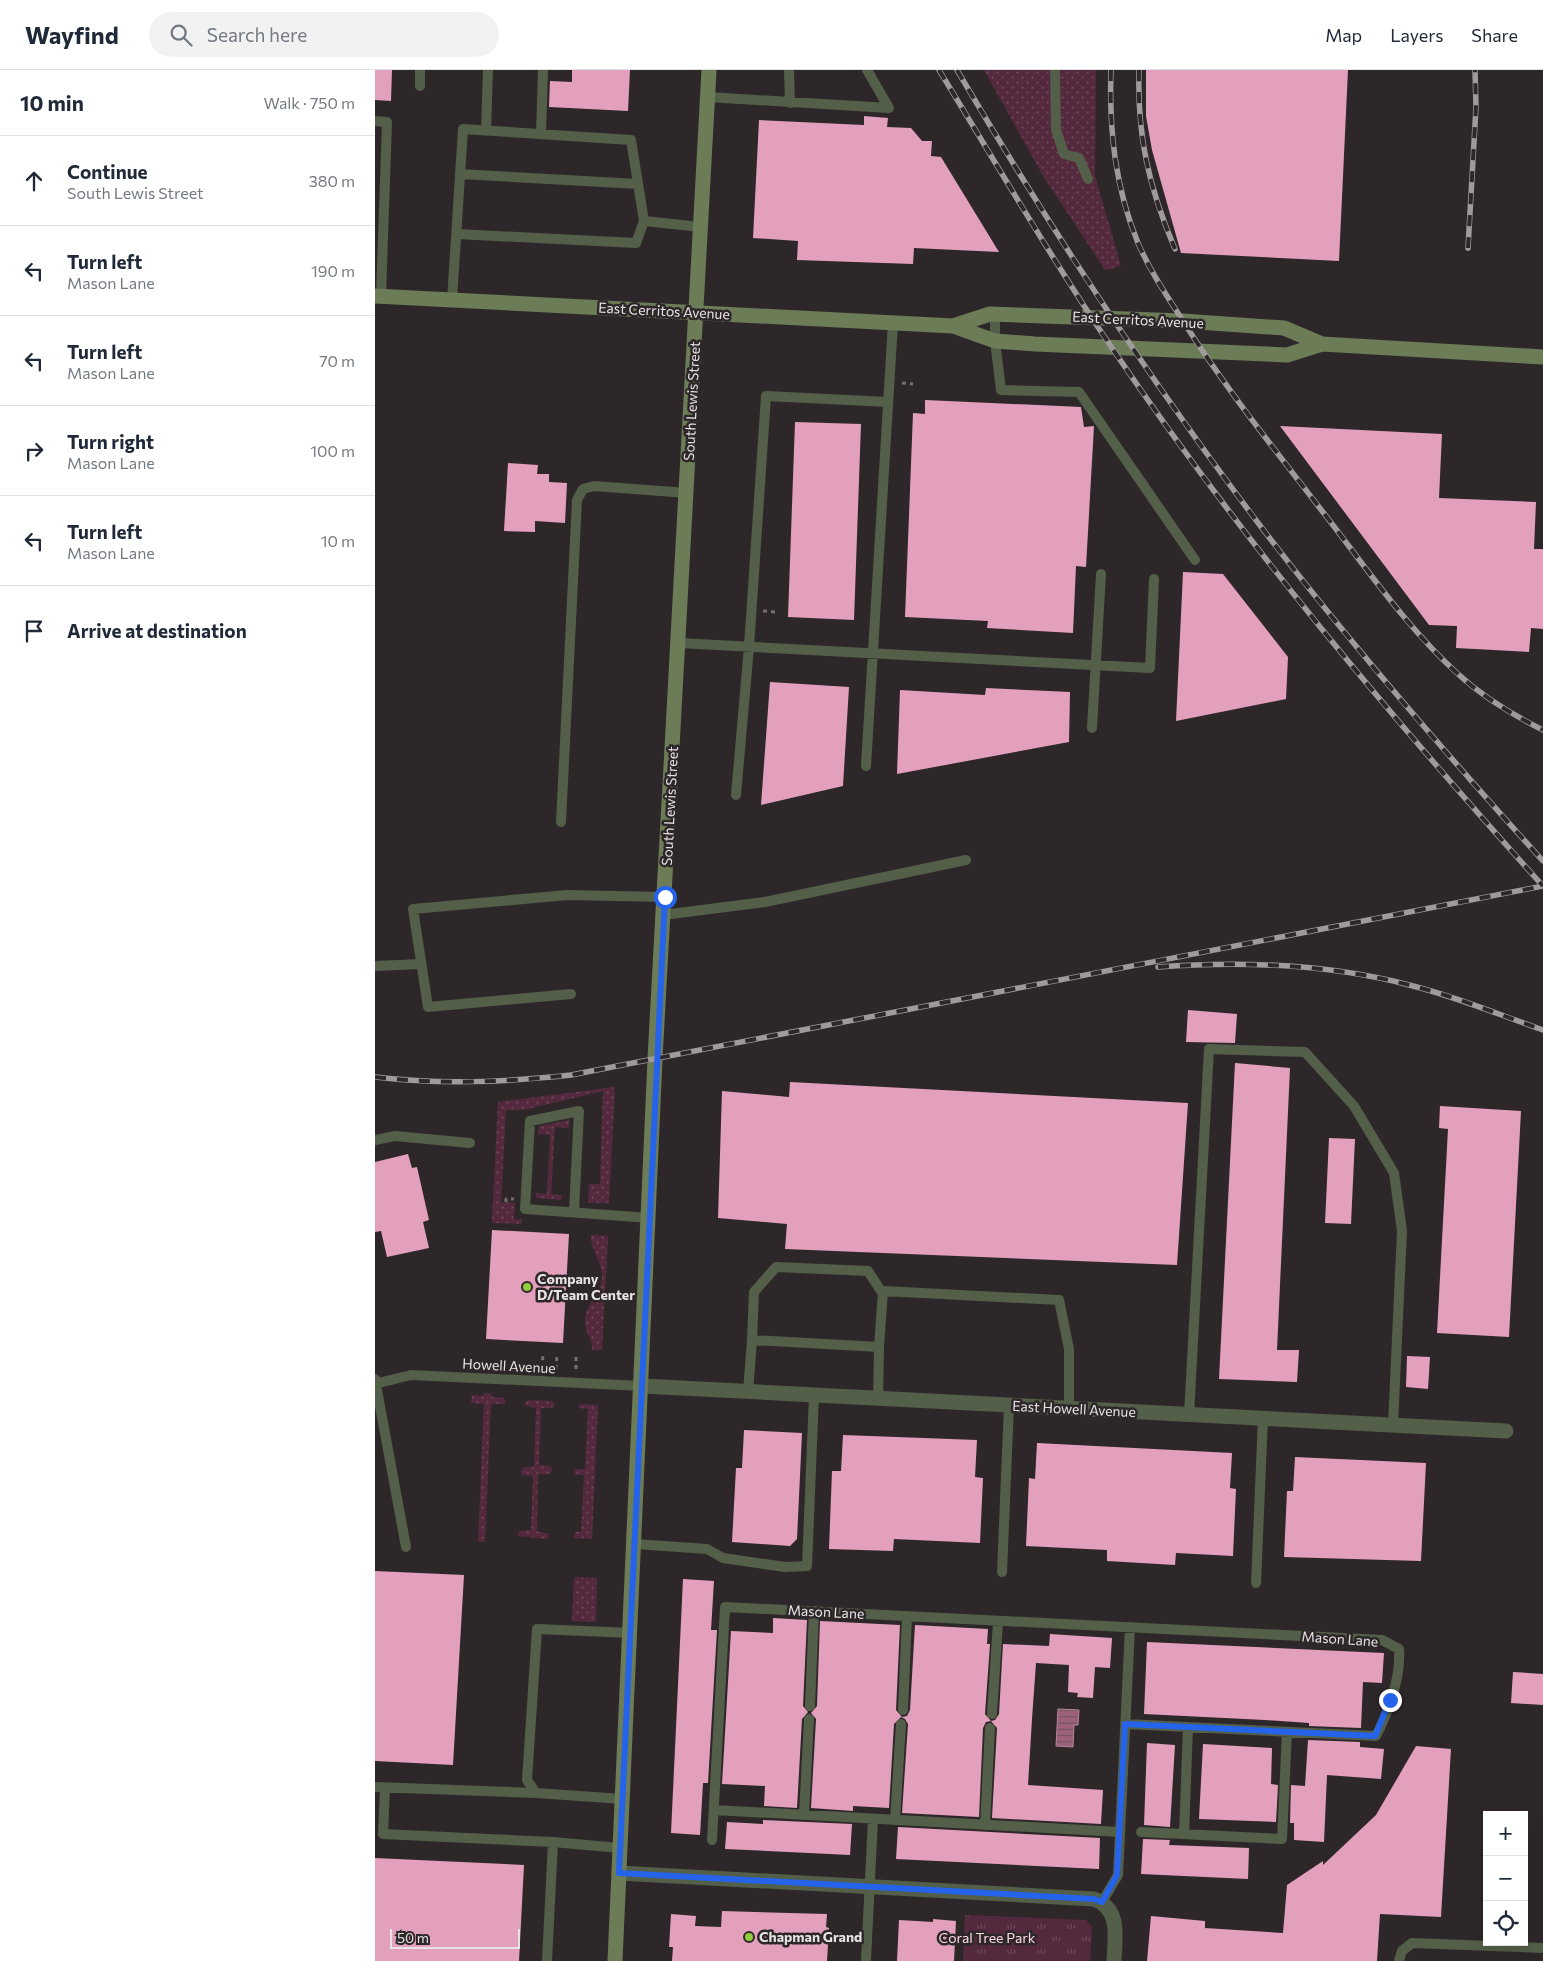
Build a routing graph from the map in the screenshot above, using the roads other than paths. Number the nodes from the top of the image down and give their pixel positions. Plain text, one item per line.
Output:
1 (420, 70) edge
2 (488, 70) edge
3 (543, 70) edge
4 (709, 70) edge
5 (789, 70) edge
6 (867, 70) edge
7 (1055, 70) edge
8 (420, 86) dead end
9 (707, 97) junction
10 (791, 103) junction
11 (375, 121) edge
12 (486, 131) junction
13 (541, 134) junction
14 (460, 174) junction
15 (1088, 179) dead end
16 (638, 184) junction
17 (644, 221) junction
18 (701, 227) junction
19 (457, 234) junction
20 (378, 296) edge
21 (452, 300) junction
22 (697, 313) junction
23 (995, 314) junction
24 (893, 323) junction
25 (953, 326) junction
26 (995, 341) junction
27 (1322, 344) junction
28 (1543, 357) edge
29 (888, 402) junction
30 (687, 493) junction
31 (1195, 560) dead end
32 (1101, 574) dead end
33 (1154, 579) dead end
34 (679, 643) junction
35 (749, 647) junction
36 (872, 653) junction
37 (1096, 666) junction
38 (1092, 728) dead end
39 (865, 766) dead end
40 (736, 795) dead end
41 (561, 822) dead end
42 (966, 860) dead end
43 (665, 897) junction
44 (663, 915) junction
45 (421, 964) junction
46 (375, 966) edge
47 (571, 994) dead end
48 (375, 1140) edge
49 (470, 1143) dead end
50 (574, 1212) junction
51 (650, 1218) junction
52 (883, 1294) junction
53 (752, 1340) junction
54 (879, 1347) junction
55 (375, 1382) edge
56 (642, 1386) junction
57 (748, 1392) junction
58 (815, 1395) junction
59 (878, 1398) junction
60 (1009, 1405) junction
61 (1069, 1408) junction
62 (1189, 1415) junction
63 (1263, 1418) junction
64 (1393, 1425) junction
65 (1506, 1431) dead end
66 (635, 1544) junction
67 (406, 1547) dead end
68 (1002, 1572) dead end
69 (1256, 1583) dead end
70 (815, 1611) junction
71 (907, 1616) junction
72 (998, 1622) junction
73 (1130, 1627) junction
74 (631, 1633) junction
75 (810, 1706) dead end
76 (903, 1710) dead end
77 (992, 1714) dead end
78 (809, 1719) dead end
79 (901, 1724) dead end
80 (1125, 1724) junction
81 (1189, 1727) junction
82 (990, 1728) dead end
83 (1287, 1732) junction
84 (380, 1788) edge
85 (536, 1793) junction
86 (623, 1800) junction
87 (714, 1810) junction
88 (803, 1815) junction
89 (873, 1819) junction
90 (895, 1820) junction
91 (985, 1825) junction
92 (1119, 1832) junction
93 (1141, 1832) dead end
94 (1184, 1834) junction
95 (713, 1840) dead end
96 (553, 1842) junction
97 (620, 1848) junction
98 (619, 1873) junction
99 (869, 1886) junction
100 (1107, 1906) junction
101 (1543, 1948) edge
102 (866, 1960) dead end
103 (547, 1961) edge
104 (615, 1961) edge
105 (1114, 1961) edge
106 (1399, 1961) edge

1 - 8 lane
2 - 12 lane
3 - 13 lane
4 - 9 main road, South Lewis Street
5 - 10 lane
6 - 10 lane
7 - 15 lane
9 - 10 lane
9 - 18 main road, South Lewis Street
11 - 20 lane
12 - 13 lane
12 - 14 lane
13 - 16 lane
14 - 16 lane
14 - 19 lane
16 - 17 lane
17 - 18 lane
17 - 19 lane
18 - 22 main road, South Lewis Street
19 - 21 lane
20 - 21 main road, East Cerritos Avenue
21 - 22 main road, East Cerritos Avenue
22 - 24 main road, East Cerritos Avenue
22 - 30 main road, South Lewis Street
23 - 25 main road, East Cerritos Avenue
23 - 26 lane
23 - 27 main road, East Cerritos Avenue
24 - 25 main road, East Cerritos Avenue
24 - 29 lane
25 - 26 main road, East Cerritos Avenue
26 - 27 main road, East Cerritos Avenue
26 - 31 lane
27 - 28 main road, East Cerritos Avenue
29 - 35 lane
29 - 36 lane
30 - 34 main road, South Lewis Street
30 - 41 lane
32 - 37 lane
33 - 37 lane
34 - 35 lane
34 - 43 main road, South Lewis Street
35 - 36 lane
35 - 40 lane
36 - 37 lane
36 - 39 lane
37 - 38 lane
42 - 44 lane
43 - 44 main road, South Lewis Street
43 - 45 lane
44 - 51 main road, South Lewis Street
45 - 46 lane
45 - 47 lane
48 - 49 lane
50 - 50 lane
50 - 51 lane
51 - 56 main road, South Lewis Street
52 - 53 lane
52 - 54 lane
52 - 61 lane
53 - 54 lane
53 - 57 lane
54 - 59 lane
55 - 56 lane, Howell Avenue
55 - 67 lane
56 - 57 street, East Howell Avenue
56 - 66 main road, South Lewis Street
57 - 58 street, East Howell Avenue
58 - 59 street, East Howell Avenue
58 - 66 lane
59 - 60 street, East Howell Avenue
60 - 61 street, East Howell Avenue
60 - 68 lane
61 - 62 street, East Howell Avenue
62 - 63 street, East Howell Avenue
62 - 64 lane
63 - 64 street, East Howell Avenue
63 - 69 lane
64 - 65 street, East Howell Avenue
66 - 74 main road, South Lewis Street
70 - 71 lane, Mason Lane
70 - 75 lane
70 - 87 lane, Mason Lane
71 - 72 lane, Mason Lane
71 - 76 lane
72 - 73 lane, Mason Lane
72 - 77 lane
73 - 80 lane
73 - 83 lane, Mason Lane
74 - 85 lane
74 - 86 main road, South Lewis Street
78 - 88 lane
79 - 90 lane
80 - 81 lane, Mason Lane
80 - 92 lane
81 - 83 lane, Mason Lane
81 - 94 lane
82 - 91 lane
83 - 94 lane
84 - 85 lane
84 - 96 lane
85 - 86 lane
86 - 97 main road, South Lewis Street
87 - 88 lane
87 - 95 lane, Mason Lane
88 - 89 lane
89 - 90 lane
89 - 99 lane
90 - 91 lane
91 - 92 lane
92 - 100 lane
93 - 94 lane
96 - 97 lane
96 - 103 lane
97 - 98 main road, South Lewis Street
98 - 99 street
98 - 104 main road, South Lewis Street
99 - 100 street
99 - 102 lane
100 - 105 street
101 - 106 lane

